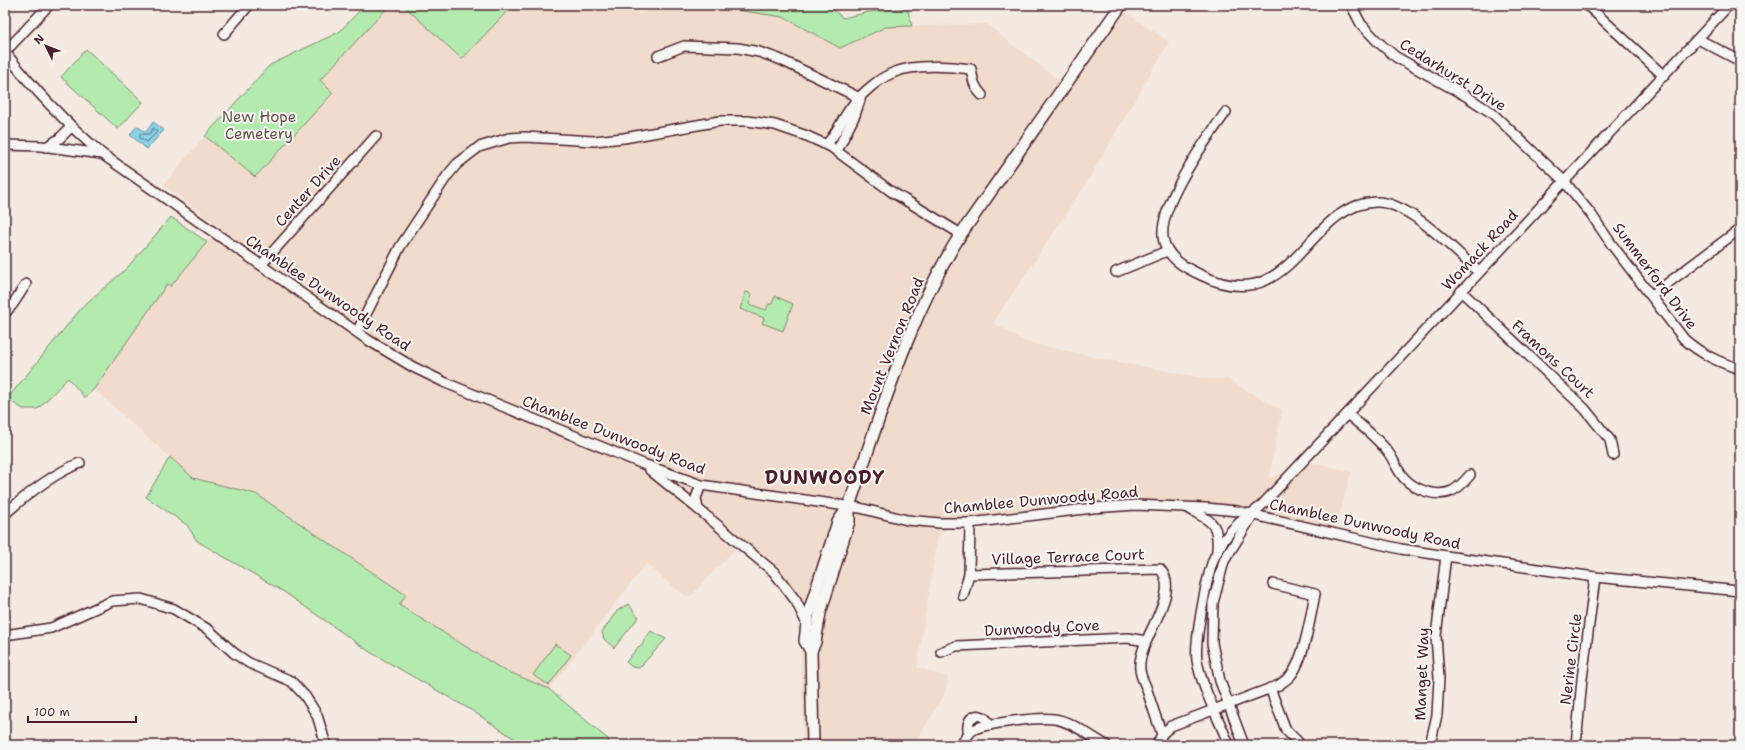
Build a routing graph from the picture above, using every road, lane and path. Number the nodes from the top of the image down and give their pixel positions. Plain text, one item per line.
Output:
1 (49, 5) edge
2 (249, 5) edge
3 (1121, 5) edge
4 (1351, 5) edge
5 (1587, 5) edge
6 (1729, 5) edge
7 (224, 34) dead end
8 (1698, 39) junction
9 (5, 52) edge
10 (658, 56) dead end
11 (1740, 61) edge
12 (1664, 76) junction
13 (982, 95) dead end
14 (860, 98) junction
15 (1226, 112) dead end
16 (71, 127) junction
17 (376, 136) dead end
18 (5, 145) edge
19 (826, 145) junction
20 (46, 147) junction
21 (837, 151) junction
22 (102, 154) junction
23 (1564, 181) junction
24 (1740, 229) edge
25 (960, 234) junction
26 (1167, 251) junction
27 (260, 265) junction
28 (1116, 272) dead end
29 (1479, 272) junction
30 (26, 284) dead end
31 (1461, 291) junction
32 (1652, 295) junction
33 (5, 313) edge
34 (357, 332) junction
35 (1740, 369) edge
36 (1347, 414) junction
37 (1613, 455) dead end
38 (80, 463) dead end
39 (642, 464) junction
40 (1470, 475) dead end
41 (701, 485) junction
42 (849, 506) junction
43 (1187, 507) junction
44 (698, 509) junction
45 (5, 514) edge
46 (1252, 514) junction
47 (970, 523) junction
48 (1217, 552) junction
49 (1446, 556) junction
50 (969, 574) junction
51 (1595, 577) junction
52 (1273, 584) dead end
53 (1740, 591) edge
54 (814, 595) junction
55 (963, 596) dead end
56 (796, 600) junction
57 (806, 622) junction
58 (5, 634) edge
59 (1146, 641) junction
60 (810, 651) junction
61 (941, 652) dead end
62 (1270, 688) junction
63 (1229, 704) junction
64 (1215, 710) junction
65 (1162, 734) junction
66 (1298, 742) dead end
67 (326, 745) edge
68 (813, 745) edge
69 (961, 745) edge
70 (1106, 745) edge
71 (1157, 745) edge
72 (1229, 745) edge
73 (1244, 745) edge
74 (1430, 745) edge
75 (1576, 745) edge

1 - 9 street
2 - 7 street
3 - 25 main road, Mount Vernon Road
4 - 23 street, Cedarhurst Drive
5 - 12 street
6 - 8 street, Womack Road
8 - 11 street
8 - 12 street, Womack Road
9 - 16 street
10 - 14 street
12 - 23 street, Womack Road
13 - 14 street
14 - 19 street
14 - 21 street
15 - 26 street
16 - 20 street
16 - 22 street
17 - 27 street, Center Drive
18 - 20 street, Chamblee Dunwoody Road
19 - 21 street
19 - 34 street
20 - 22 street, Chamblee Dunwoody Road
21 - 25 street
22 - 27 street, Chamblee Dunwoody Road
23 - 29 street, Womack Road
23 - 32 street, Summerford Drive
24 - 32 street
25 - 42 main road, Mount Vernon Road
26 - 28 street
26 - 29 street
27 - 34 street, Chamblee Dunwoody Road
29 - 31 street, Womack Road
30 - 33 street
31 - 36 street, Womack Road
31 - 37 street, Framons Court
32 - 35 street, Summerford Drive
34 - 39 street, Chamblee Dunwoody Road
36 - 40 street
36 - 46 street, Womack Road
38 - 45 street
39 - 41 street, Chamblee Dunwoody Road
39 - 44 street
41 - 42 street, Chamblee Dunwoody Road
41 - 44 street
42 - 47 street, Chamblee Dunwoody Road
42 - 54 main road
42 - 60 main road, Mount Vernon Road
43 - 46 street, Chamblee Dunwoody Road
43 - 47 street, Chamblee Dunwoody Road
43 - 48 street
44 - 56 street
46 - 48 street
46 - 49 street, Chamblee Dunwoody Road
46 - 63 street
47 - 50 street, Village Terrace Court
48 - 64 street
49 - 51 street, Chamblee Dunwoody Road
49 - 74 street, Manget Way
50 - 55 street, Village Terrace Court
50 - 59 street, Village Terrace Court
51 - 53 street, Chamblee Dunwoody Road
51 - 75 street, Nerine Circle
52 - 62 street
54 - 56 street
54 - 57 main road
56 - 57 street
57 - 60 main road
58 - 67 street
59 - 61 street, Dunwoody Cove
59 - 65 street, Village Terrace Court
60 - 68 main road, Mount Vernon Road
62 - 63 street
62 - 66 street
63 - 64 street
63 - 73 street
64 - 65 street
64 - 72 street
65 - 71 street
69 - 70 street

